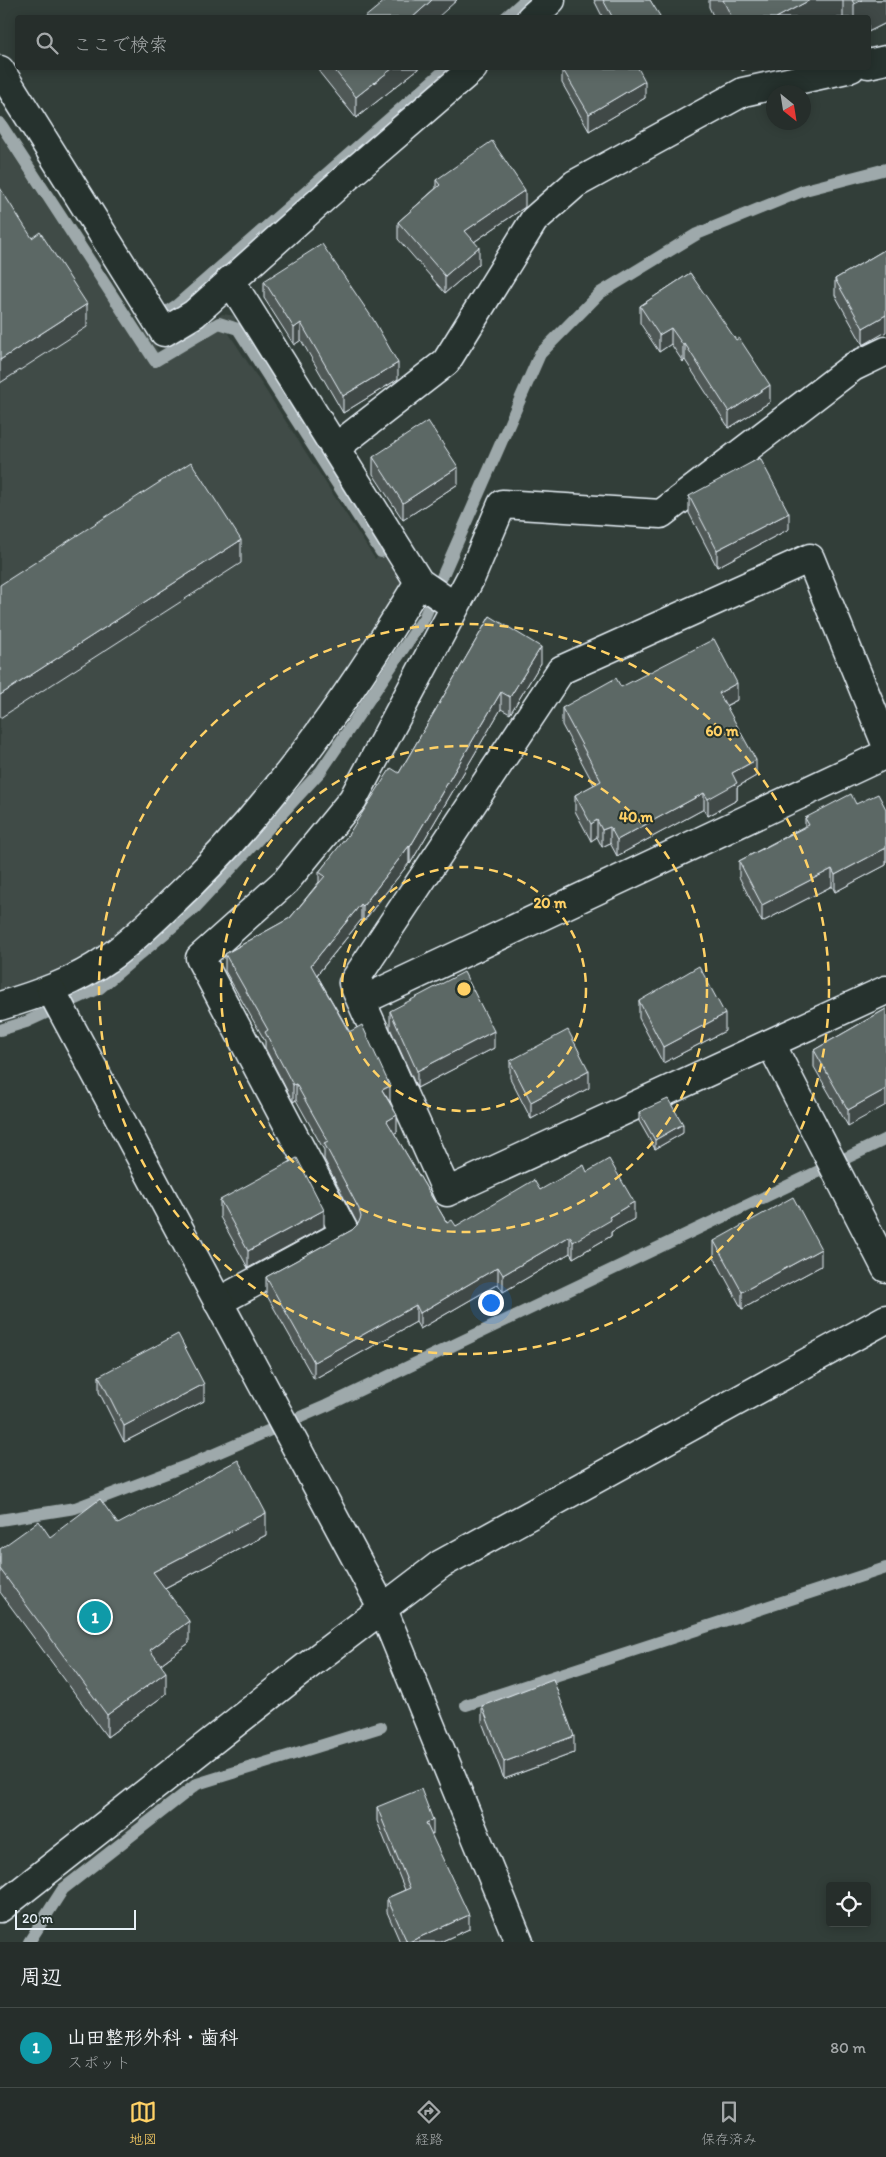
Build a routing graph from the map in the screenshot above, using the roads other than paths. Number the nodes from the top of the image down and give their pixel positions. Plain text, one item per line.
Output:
1 (551, 0) edge
2 (534, 15) edge
3 (886, 60) edge
4 (871, 63) edge
5 (0, 70) edge
6 (471, 70) edge
7 (842, 70) edge
8 (230, 280) junction
9 (886, 351) edge
10 (336, 448) junction
11 (437, 594) junction
12 (886, 744) edge
13 (886, 754) edge
14 (886, 990) edge
15 (54, 995) junction
16 (361, 1001) junction
17 (0, 1006) edge
18 (771, 1044) junction
19 (886, 1268) edge
20 (218, 1302) junction
21 (886, 1319) edge
22 (382, 1607) junction
23 (0, 1908) edge
24 (519, 1942) edge

1 - 2 street
3 - 4 street
5 - 8 street
6 - 8 street
7 - 10 street
8 - 10 street
9 - 11 street
10 - 11 street
11 - 15 street
11 - 20 street
12 - 16 street
13 - 16 street
14 - 18 street
15 - 17 street
15 - 20 street
16 - 18 street
18 - 19 street
20 - 22 street
21 - 22 street
22 - 23 street
22 - 24 street

